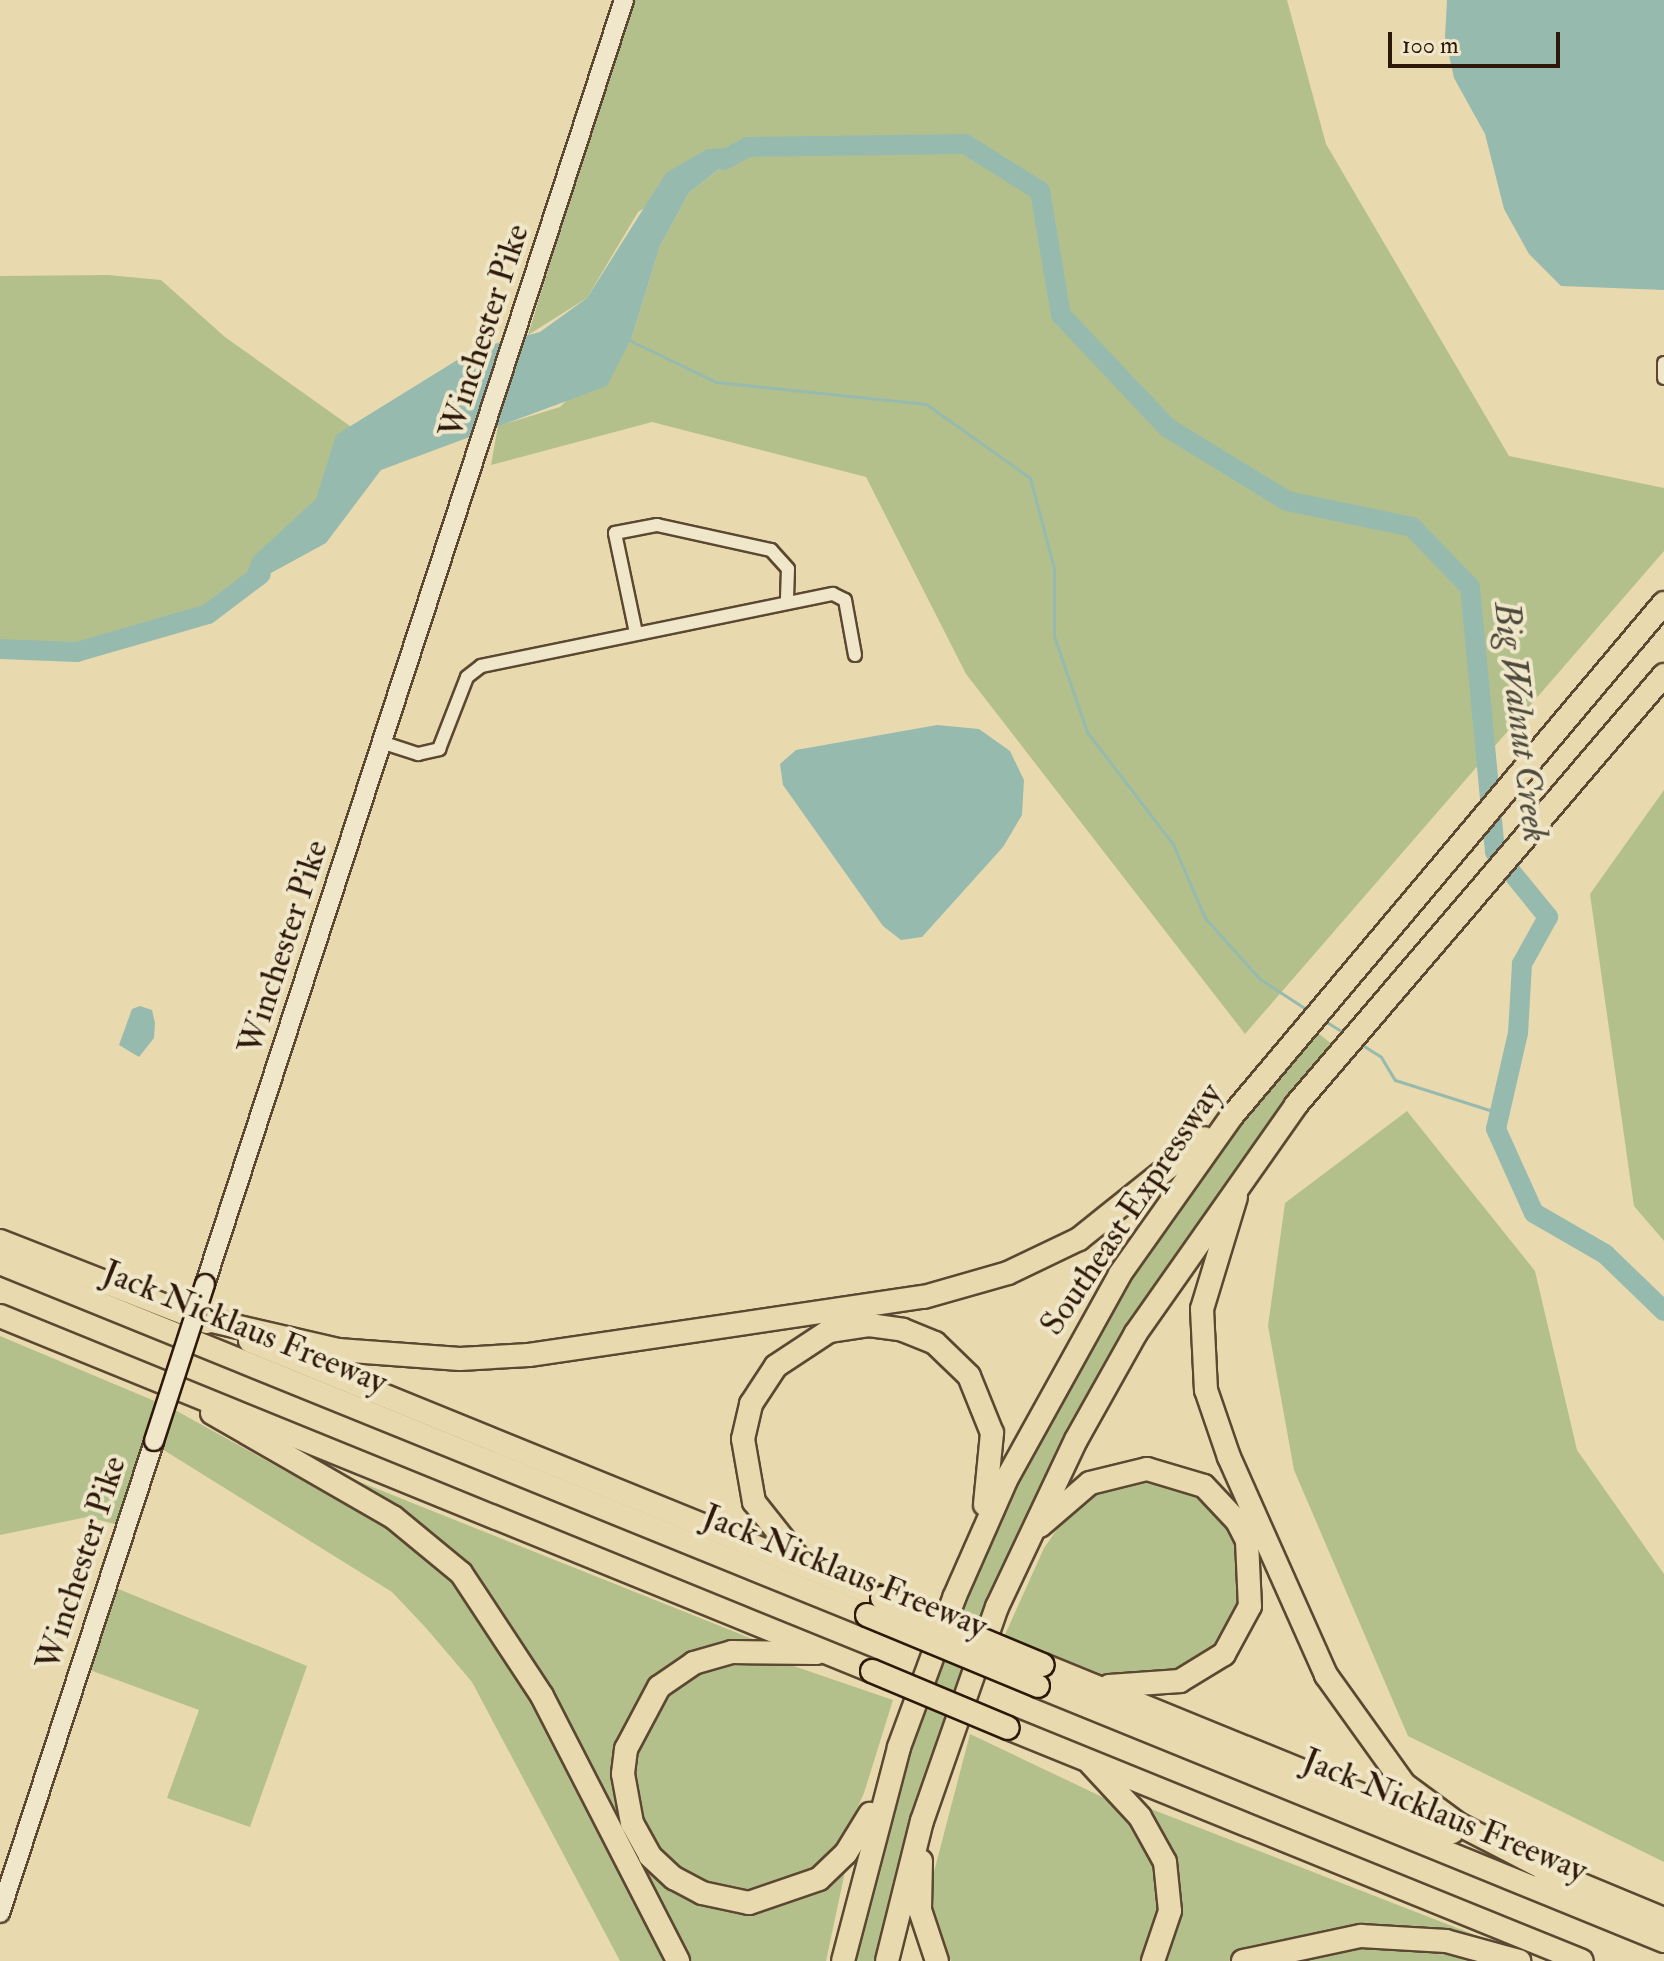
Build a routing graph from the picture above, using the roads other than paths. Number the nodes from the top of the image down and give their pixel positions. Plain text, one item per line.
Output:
1 (624, 0) edge
2 (1664, 363) edge
3 (1664, 378) edge
4 (787, 603) junction
5 (1664, 603) edge
6 (636, 633) junction
7 (855, 655) dead end
8 (1664, 675) edge
9 (384, 743) junction
10 (1231, 1117) junction
11 (1260, 1153) junction
12 (0, 1241) edge
13 (0, 1263) edge
14 (0, 1316) edge
15 (195, 1317) junction
16 (186, 1393) junction
17 (978, 1540) junction
18 (1026, 1542) junction
19 (807, 1567) junction
20 (832, 1654) junction
21 (1040, 1676) junction
22 (1071, 1677) junction
23 (899, 1747) junction
24 (1088, 1760) junction
25 (922, 1821) junction
26 (1555, 1874) junction
27 (5, 1878) edge
28 (0, 1913) edge
29 (1664, 1919) edge
30 (1664, 1941) edge
31 (678, 1961) edge
32 (843, 1961) edge
33 (887, 1961) edge
34 (937, 1961) edge
35 (1153, 1961) edge
36 (1243, 1961) edge
37 (1519, 1961) edge
38 (1582, 1961) edge

1 - 9 main road, Winchester Pike
2 - 3 street
4 - 6 street
4 - 6 street
4 - 7 street
5 - 10 highway, Southeast Expressway
6 - 9 street
8 - 11 highway, Southeast Expressway
9 - 27 main road, Winchester Pike, bridge
10 - 15 highway
10 - 17 highway, Southeast Expressway
11 - 18 highway, Southeast Expressway
11 - 26 highway
12 - 15 highway
13 - 21 highway, Jack Nicklaus Freeway, bridge
14 - 16 highway
15 - 19 highway
16 - 20 highway
16 - 31 highway
17 - 19 highway
17 - 23 highway, Southeast Expressway
18 - 22 highway
18 - 25 highway, Southeast Expressway
19 - 21 highway, bridge
20 - 23 highway
20 - 24 highway, bridge
21 - 22 highway
21 - 30 highway, Jack Nicklaus Freeway
22 - 26 highway
23 - 32 highway, Southeast Expressway
24 - 35 highway
24 - 38 highway
25 - 33 highway, Southeast Expressway
25 - 34 highway
26 - 29 highway
27 - 28 main road, Winchester Pike
36 - 37 highway

